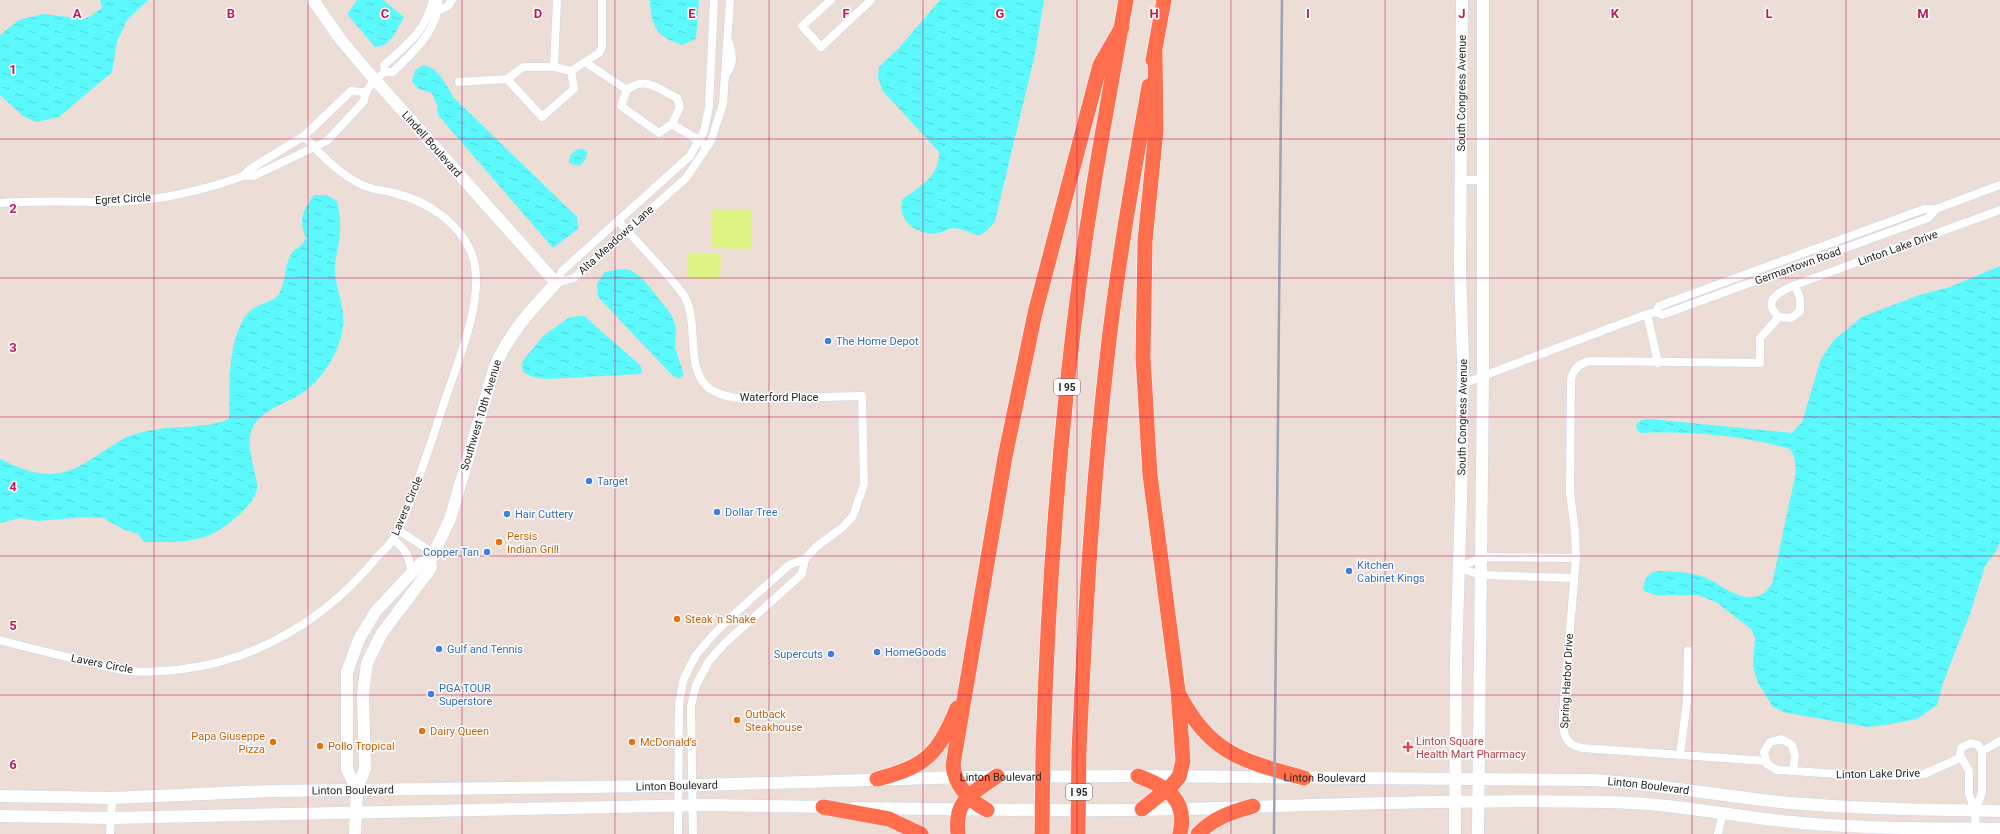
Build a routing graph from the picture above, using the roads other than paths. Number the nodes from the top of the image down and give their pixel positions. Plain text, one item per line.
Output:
1 (314, 0) edge
2 (433, 0) edge
3 (438, 0) edge
4 (452, 0) edge
5 (557, 0) edge
6 (602, 0) edge
7 (714, 0) edge
8 (730, 0) edge
9 (831, 0) edge
10 (871, 0) edge
11 (1126, 0) edge
12 (1164, 0) edge
13 (1462, 0) edge
14 (1483, 0) edge
15 (439, 10) junction
16 (1122, 27) junction
17 (1155, 52) junction
18 (585, 62) junction
19 (554, 67) junction
20 (571, 71) junction
21 (384, 72) junction
22 (711, 74) junction
23 (725, 75) junction
24 (507, 79) junction
25 (375, 80) junction
26 (459, 82) dead end
27 (627, 90) junction
28 (365, 92) junction
29 (672, 124) junction
30 (304, 136) junction
31 (698, 141) junction
32 (708, 146) junction
33 (315, 148) junction
34 (243, 176) junction
35 (1462, 180) junction
36 (1482, 180) junction
37 (2000, 185) edge
38 (0, 203) edge
39 (1936, 209) junction
40 (2000, 210) edge
41 (1910, 214) junction
42 (618, 220) junction
43 (627, 231) junction
44 (1837, 251) junction
45 (556, 283) junction
46 (1714, 285) junction
47 (1795, 285) junction
48 (1682, 308) junction
49 (1656, 312) junction
50 (1647, 314) junction
51 (1779, 317) junction
52 (1658, 363) junction
53 (1483, 376) junction
54 (1462, 384) junction
55 (398, 530) junction
56 (393, 539) junction
57 (432, 557) junction
58 (1482, 557) junction
59 (1576, 558) junction
60 (805, 559) junction
61 (1459, 568) junction
62 (411, 572) junction
63 (1481, 575) junction
64 (1574, 578) junction
65 (0, 640) edge
66 (1688, 650) dead end
67 (967, 683) junction
68 (1178, 691) junction
69 (2000, 741) edge
70 (1982, 751) junction
71 (1680, 755) junction
72 (1960, 758) junction
73 (1766, 761) junction
74 (1793, 771) junction
75 (997, 776) junction
76 (1138, 776) junction
77 (955, 777) junction
78 (1179, 777) junction
79 (1304, 778) junction
80 (1455, 779) junction
81 (1479, 779) junction
82 (877, 780) junction
83 (693, 785) junction
84 (679, 786) junction
85 (356, 790) junction
86 (1168, 790) junction
87 (0, 796) edge
88 (968, 797) junction
89 (112, 798) junction
90 (1753, 799) junction
91 (1455, 802) junction
92 (1479, 802) junction
93 (679, 806) junction
94 (693, 806) junction
95 (1253, 806) junction
96 (823, 807) junction
97 (959, 809) junction
98 (1142, 809) junction
99 (1180, 809) junction
100 (987, 810) junction
101 (1975, 811) junction
102 (2000, 811) edge
103 (356, 813) junction
104 (1723, 813) junction
105 (0, 816) edge
106 (111, 818) junction
107 (2000, 829) edge
108 (1976, 832) edge
109 (110, 834) edge
110 (355, 834) edge
111 (678, 834) edge
112 (693, 834) edge
113 (921, 834) edge
114 (958, 834) edge
115 (1042, 834) edge
116 (1078, 834) edge
117 (1180, 834) edge
118 (1198, 834) edge
119 (1455, 834) edge
120 (1478, 834) edge
121 (1718, 834) edge

1 - 25 main road, Lindell Boulevard
2 - 21 street
3 - 15 street
4 - 15 street
5 - 19 street
6 - 18 street
7 - 22 street, Alta Meadows Lane
8 - 23 street
9 - 10 street
11 - 16 highway, I 95
12 - 17 highway, I 95
13 - 35 main road, South Congress Avenue
14 - 36 main road, South Congress Avenue
15 - 21 street
16 - 67 highway
16 - 115 highway, I 95, bridge
17 - 68 highway
17 - 116 highway, I 95, bridge
18 - 20 street
18 - 27 street
19 - 20 street
19 - 24 street
20 - 24 street
21 - 25 street, Egret Circle
22 - 23 street
22 - 31 street, Alta Meadows Lane
23 - 32 street, Alta Meadows Lane
24 - 26 street
25 - 28 street, Egret Circle
25 - 45 main road, Lindell Boulevard
27 - 29 street
27 - 29 street
28 - 30 street, Egret Circle
28 - 33 street, Egret Circle
29 - 31 street
30 - 33 street, Lavers Circle
30 - 34 street, Egret Circle
31 - 32 street
31 - 42 street, Alta Meadows Lane
32 - 43 street, Alta Meadows Lane
33 - 34 street, Egret Circle
33 - 55 street, Lavers Circle
34 - 38 street, Egret Circle
35 - 36 street
35 - 54 main road, South Congress Avenue
36 - 53 main road, South Congress Avenue
37 - 39 street, Germantown Road
39 - 41 street, Germantown Road
39 - 44 street, Germantown Road
40 - 47 street, Linton Lake Drive
41 - 44 street
41 - 46 street, Germantown Road
42 - 43 street, Waterford Place
42 - 45 street, Alta Meadows Lane
43 - 45 street, Alta Meadows Lane
43 - 60 street, Waterford Place
44 - 48 street, Germantown Road
45 - 57 main road, Southwest 10th Avenue
46 - 48 street
46 - 49 street, Germantown Road
47 - 51 street, Linton Lake Drive
47 - 51 street
48 - 49 street, Germantown Road
49 - 50 street, Germantown Road
50 - 52 street
50 - 53 street, Germantown Road
51 - 52 street, Spring Harbor Drive
52 - 59 street, Spring Harbor Drive
53 - 54 street, Germantown Road
53 - 58 main road, South Congress Avenue
54 - 61 main road, South Congress Avenue
55 - 56 street, Lavers Circle
55 - 57 street
56 - 62 street
56 - 65 street, Lavers Circle
57 - 62 main road, Southwest 10th Avenue
57 - 85 main road, Southwest 10th Avenue
58 - 59 street
58 - 61 street
58 - 63 main road, South Congress Avenue
59 - 64 street, Spring Harbor Drive
60 - 83 street, Waterford Place
60 - 84 street, Waterford Place
61 - 63 street
61 - 80 main road, South Congress Avenue
62 - 85 main road, Southwest 10th Avenue
63 - 64 street
63 - 81 main road, South Congress Avenue
64 - 71 street, Spring Harbor Drive
66 - 71 street
67 - 77 highway
67 - 82 highway
68 - 78 highway
68 - 79 highway
69 - 70 street
70 - 72 street
70 - 101 street
71 - 73 street, Spring Harbor Drive
72 - 74 street, Linton Lake Drive
72 - 101 street
73 - 74 street, Linton Lake Drive
73 - 74 street
75 - 76 main road, Linton Boulevard
75 - 77 main road, Linton Boulevard
75 - 88 highway
76 - 78 main road, Linton Boulevard
76 - 86 highway
77 - 82 main road, Linton Boulevard
77 - 88 highway
78 - 79 main road, Linton Boulevard
78 - 86 highway
79 - 80 main road, Linton Boulevard
80 - 81 main road, Linton Boulevard
80 - 91 main road, South Congress Avenue
81 - 90 main road, Linton Boulevard
81 - 92 main road, South Congress Avenue
82 - 83 main road, Linton Boulevard
83 - 84 main road, Linton Boulevard
83 - 94 street, Waterford Place
84 - 85 main road, Linton Boulevard
84 - 93 street, Waterford Place
85 - 89 main road, Linton Boulevard
85 - 103 main road, Southwest 10th Avenue
86 - 98 highway
86 - 99 highway
87 - 89 main road, Linton Boulevard
88 - 97 highway
88 - 100 highway
89 - 106 street
90 - 101 main road, Linton Boulevard
90 - 104 main road
91 - 92 main road, Linton Boulevard
91 - 95 main road, Linton Boulevard
91 - 119 main road, South Congress Avenue
92 - 104 main road, Linton Boulevard
92 - 120 main road, South Congress Avenue
93 - 94 main road, Linton Boulevard
93 - 103 main road, Linton Boulevard
93 - 111 street, Waterford Place
94 - 96 main road, Linton Boulevard
94 - 112 street, Waterford Place
95 - 99 main road, Linton Boulevard
95 - 118 highway
96 - 97 main road, Linton Boulevard
96 - 113 highway
97 - 100 main road, Linton Boulevard
97 - 114 highway
98 - 99 main road, Linton Boulevard
98 - 100 main road, Linton Boulevard
99 - 117 highway
101 - 102 main road, Linton Boulevard
101 - 108 street
103 - 106 main road, Linton Boulevard
103 - 110 main road, Southwest 10th Avenue
104 - 108 main road, Linton Boulevard
104 - 121 street
105 - 106 main road, Linton Boulevard
106 - 109 street
107 - 108 main road, Linton Boulevard

